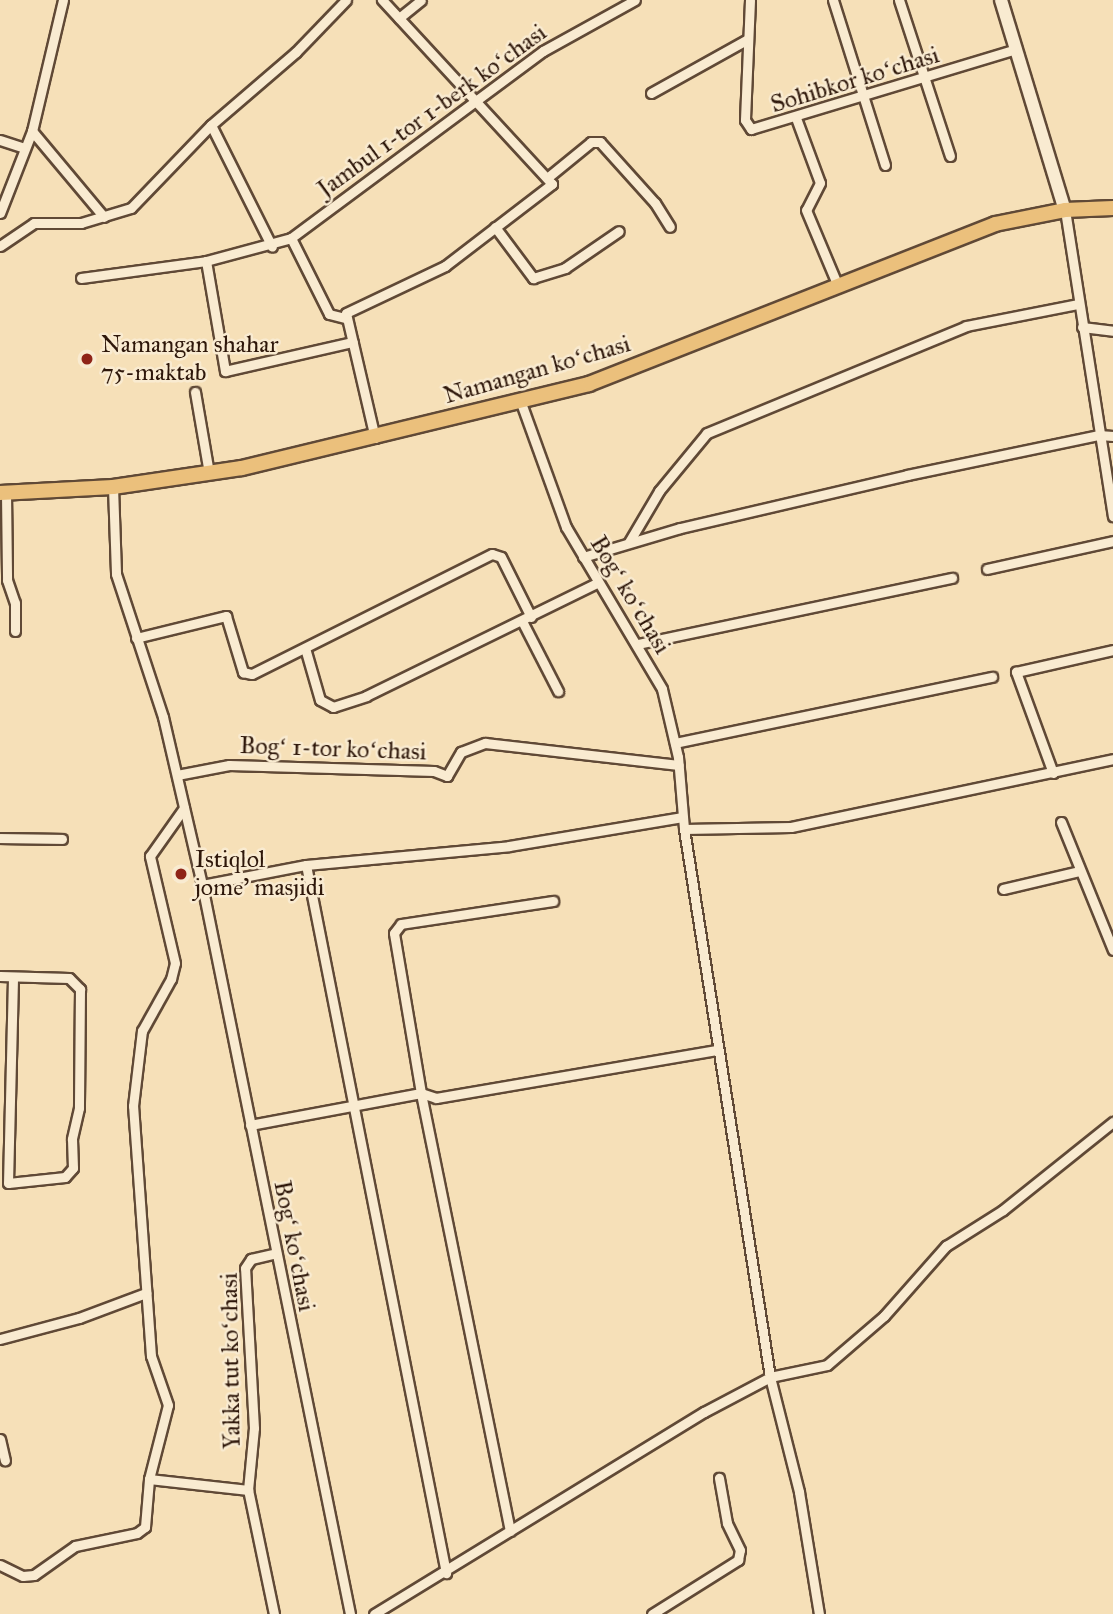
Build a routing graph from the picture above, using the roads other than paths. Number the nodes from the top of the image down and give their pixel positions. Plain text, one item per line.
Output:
1 (63, 0) edge
2 (346, 0) edge
3 (382, 0) edge
4 (421, 0) edge
5 (635, 0) edge
6 (750, 0) edge
7 (833, 0) edge
8 (899, 0) edge
9 (1001, 0) edge
10 (399, 18) junction
11 (748, 39) junction
12 (1016, 49) junction
13 (925, 79) junction
14 (652, 93) dead end
15 (863, 97) junction
16 (475, 103) junction
17 (796, 118) junction
18 (211, 125) junction
19 (32, 131) junction
20 (0, 140) edge
21 (24, 148) junction
22 (950, 156) dead end
23 (885, 165) dead end
24 (547, 178) junction
25 (1113, 208) edge
26 (1065, 210) junction
27 (0, 213) edge
28 (104, 217) junction
29 (495, 227) junction
30 (670, 227) dead end
31 (619, 231) dead end
32 (291, 238) junction
33 (0, 246) edge
34 (272, 247) junction
35 (206, 261) junction
36 (81, 278) dead end
37 (838, 286) junction
38 (1079, 304) junction
39 (345, 318) junction
40 (1082, 327) junction
41 (1113, 331) edge
42 (353, 342) junction
43 (195, 392) dead end
44 (520, 400) junction
45 (1098, 435) junction
46 (1113, 436) edge
47 (375, 438) junction
48 (209, 473) junction
49 (113, 487) junction
50 (3, 493) edge
51 (1111, 497) edge
52 (1113, 516) edge
53 (1113, 541) edge
54 (629, 542) junction
55 (583, 557) junction
56 (987, 569) dead end
57 (953, 578) dead end
58 (597, 583) junction
59 (531, 617) junction
60 (522, 621) junction
61 (15, 631) dead end
62 (136, 639) junction
63 (638, 644) junction
64 (305, 648) junction
65 (1113, 650) edge
66 (992, 677) dead end
67 (558, 691) dead end
68 (675, 743) junction
69 (1113, 759) edge
70 (679, 765) junction
71 (1053, 772) junction
72 (177, 775) junction
73 (184, 808) junction
74 (683, 817) junction
75 (1061, 822) dead end
76 (684, 829) junction
77 (0, 838) edge
78 (62, 839) dead end
79 (306, 864) junction
80 (1080, 871) junction
81 (202, 884) junction
82 (1003, 889) dead end
83 (553, 901) dead end
84 (1113, 950) edge
85 (0, 976) edge
86 (13, 977) junction
87 (718, 1050) junction
88 (421, 1093) junction
89 (353, 1105) junction
90 (1113, 1122) edge
91 (250, 1125) junction
92 (4, 1184) edge
93 (276, 1253) junction
94 (146, 1293) junction
95 (0, 1339) edge
96 (770, 1377) junction
97 (0, 1439) edge
98 (5, 1460) dead end
99 (719, 1478) dead end
100 (149, 1479) junction
101 (248, 1490) junction
102 (510, 1531) junction
103 (0, 1565) edge
104 (446, 1573) junction
105 (274, 1614) edge
106 (350, 1614) edge
107 (374, 1614) edge
108 (652, 1614) edge
109 (819, 1614) edge

1 - 19 street
2 - 18 street
3 - 10 street
4 - 10 street
5 - 16 street, Jambul 1-tor 1-berk koʻchasi
6 - 11 street, Sohibkor koʻchasi
7 - 15 street
8 - 13 street
9 - 12 main road
10 - 16 street
11 - 14 street
11 - 17 street, Sohibkor koʻchasi
12 - 13 street, Sohibkor koʻchasi
12 - 26 main road
13 - 15 street, Sohibkor koʻchasi
13 - 22 street
15 - 17 street, Sohibkor koʻchasi
15 - 23 street
16 - 24 street
16 - 32 street, Jambul 1-tor 1-berk koʻchasi
17 - 37 street
18 - 28 street
18 - 34 street
19 - 21 street
19 - 28 street
20 - 21 street
21 - 27 street
24 - 29 street
24 - 30 street
25 - 26 main road, Namangan koʻchasi
26 - 37 main road, Namangan koʻchasi
26 - 38 street
28 - 33 street
29 - 31 street
29 - 39 street
32 - 34 street, Jambul 1-tor 1-berk koʻchasi
32 - 39 street
34 - 35 street
35 - 36 street
35 - 42 street
37 - 44 main road, Namangan koʻchasi
38 - 40 street
38 - 54 street
39 - 42 street
40 - 41 street
40 - 45 street
42 - 47 street
43 - 48 street
44 - 47 main road, Namangan koʻchasi
44 - 55 street, Bogʻ koʻchasi
45 - 46 street
45 - 51 street
45 - 54 street
47 - 48 main road, Namangan koʻchasi
48 - 49 main road, Namangan koʻchasi
49 - 50 main road, Namangan koʻchasi
49 - 62 street, Bogʻ koʻchasi
50 - 61 street
51 - 52 street
53 - 56 street
54 - 55 street
55 - 58 street, Bogʻ koʻchasi
57 - 63 street
58 - 59 street
58 - 63 street, Bogʻ koʻchasi
59 - 60 street
59 - 64 street
60 - 64 street
60 - 67 street
62 - 64 street
62 - 72 street, Bogʻ koʻchasi
63 - 68 street, Bogʻ koʻchasi
65 - 71 street
66 - 68 street
68 - 70 street, Bogʻ koʻchasi
69 - 71 street
70 - 72 street, Bogʻ 1-tor koʻchasi
70 - 74 street, Bogʻ koʻchasi
71 - 76 street
72 - 73 street, Bogʻ koʻchasi
73 - 81 street, Bogʻ koʻchasi
73 - 94 street
74 - 76 street, Bogʻ koʻchasi
74 - 79 street
75 - 80 street
76 - 87 street, Bogʻ koʻchasi
77 - 78 street
79 - 81 street
79 - 89 street
80 - 82 street
80 - 84 street
81 - 91 street, Bogʻ koʻchasi
83 - 88 street
85 - 86 street
86 - 92 street
86 - 92 street
87 - 88 street
87 - 96 street, Bogʻ koʻchasi
88 - 89 street
88 - 102 street
89 - 91 street
89 - 104 street
90 - 96 street
91 - 93 street, Bogʻ koʻchasi
93 - 101 street, Yakka tut koʻchasi
93 - 106 street, Bogʻ koʻchasi
94 - 95 street
94 - 100 street
96 - 102 street
96 - 109 street, Bogʻ koʻchasi
97 - 98 street
99 - 108 street
100 - 101 street
100 - 103 street
101 - 105 street, Yakka tut koʻchasi
102 - 104 street
104 - 107 street

